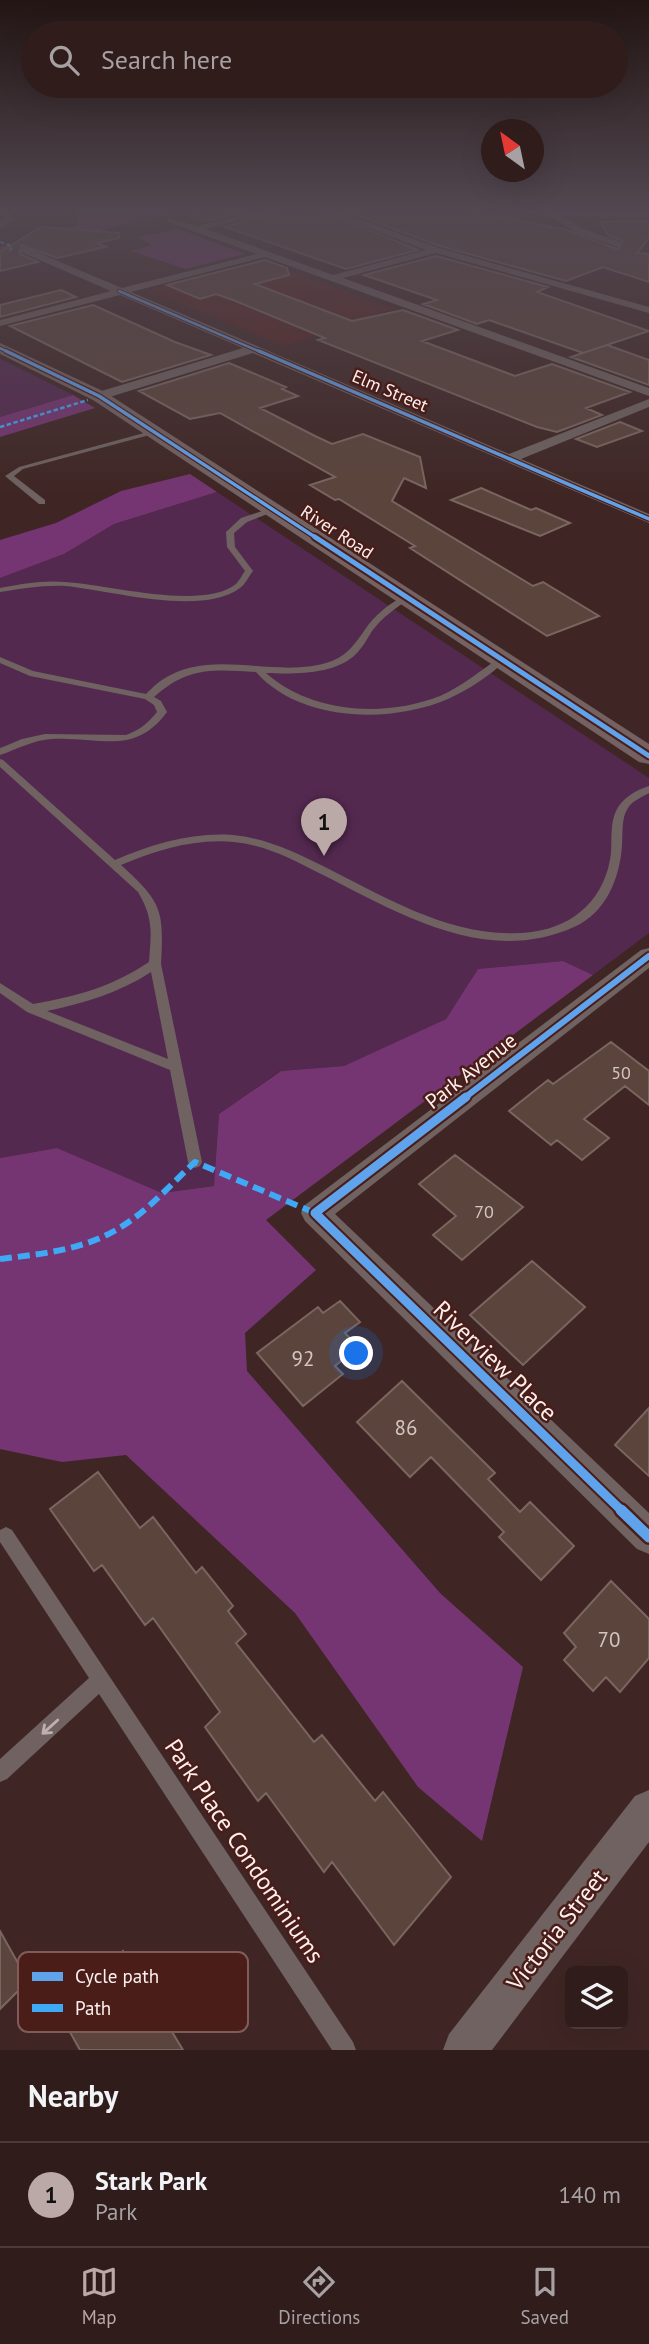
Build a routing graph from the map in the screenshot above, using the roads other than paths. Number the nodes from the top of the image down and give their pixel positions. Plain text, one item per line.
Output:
1 (68, 305) edge
2 (151, 305) edge
3 (408, 305) edge
4 (631, 305) edge
5 (649, 310) edge
6 (0, 323) edge
7 (0, 348) edge
8 (253, 349) junction
9 (649, 392) edge
10 (99, 396) junction
11 (649, 403) edge
12 (155, 432) junction
13 (509, 459) junction
14 (42, 502) dead end
15 (274, 510) junction
16 (649, 519) edge
17 (0, 590) edge
18 (407, 597) junction
19 (0, 660) edge
20 (502, 660) junction
21 (260, 672) junction
22 (148, 697) junction
23 (0, 752) edge
24 (649, 755) edge
25 (0, 762) edge
26 (649, 789) edge
27 (115, 864) junction
28 (649, 956) edge
29 (155, 964) junction
30 (0, 987) edge
31 (31, 1009) junction
32 (177, 1068) junction
33 (195, 1162) dead end
34 (315, 1213) joint
35 (6, 1536) dead end
36 (649, 1537) edge
37 (99, 1681) junction
38 (0, 1772) edge
39 (649, 1810) edge
40 (345, 2050) edge
41 (465, 2050) edge

1 - 6 street
2 - 8 street, Elm Street
3 - 9 street
4 - 5 street
7 - 10 street, River Road
8 - 10 street
8 - 13 street, Elm Street
10 - 12 street, River Road
11 - 13 street
12 - 14 lane
12 - 15 street, River Road
13 - 16 street, Elm Street
15 - 17 lane
15 - 18 street, River Road
18 - 20 street, River Road
18 - 21 lane
19 - 22 lane
20 - 21 lane
20 - 24 street, River Road
21 - 22 lane
22 - 23 lane
25 - 27 lane
26 - 27 lane
27 - 29 lane
28 - 34 street, Park Avenue
29 - 31 lane
29 - 32 lane
30 - 31 lane
31 - 32 lane
32 - 33 lane
34 - 36 street, Riverview Place
35 - 37 lane, Park Place Condominiums
37 -> 38 lane
37 - 40 lane, Park Place Condominiums
39 - 41 street, Victoria Street

